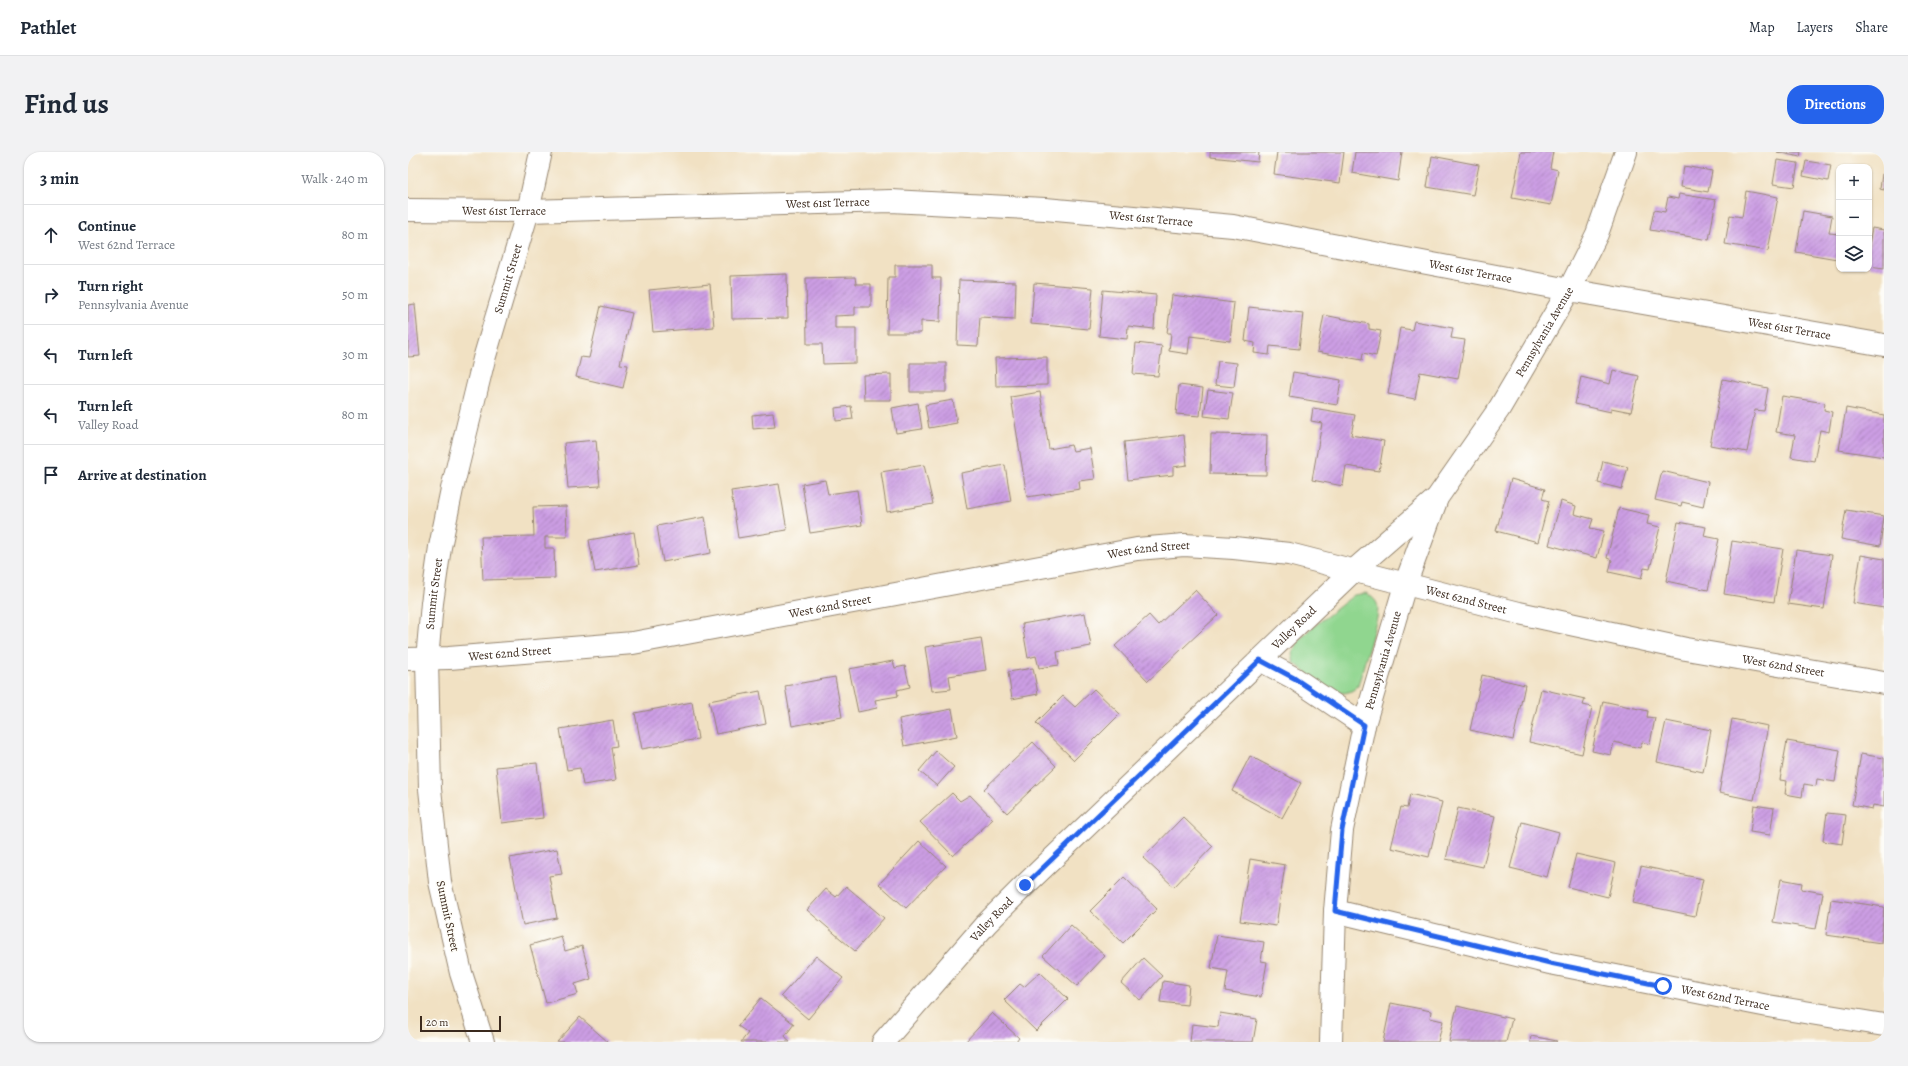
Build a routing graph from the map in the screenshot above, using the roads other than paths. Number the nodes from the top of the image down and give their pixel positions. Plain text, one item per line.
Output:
1 (542, 152) edge
2 (1626, 152) edge
3 (408, 210) edge
4 (528, 211) junction
5 (1569, 290) junction
6 (1884, 345) edge
7 (1437, 498) junction
8 (1352, 572) junction
9 (1405, 585) junction
10 (417, 659) edge
11 (1260, 660) junction
12 (1884, 683) edge
13 (1364, 725) junction
14 (1335, 911) junction
15 (1884, 1025) edge
16 (483, 1042) edge
17 (883, 1042) edge
18 (1331, 1042) edge

1 - 4 street, Summit Street
2 - 5 street, Pennsylvania Avenue
3 - 4 street, West 61st Terrace
4 - 5 street, West 61st Terrace
4 - 10 street, Summit Street
5 - 6 street, West 61st Terrace
5 - 7 street, Pennsylvania Avenue
7 - 8 street, Pennsylvania Avenue
7 - 9 street, Pennsylvania Avenue
8 - 9 street, West 62nd Street
8 - 10 street, West 62nd Street
8 - 11 street, Valley Road
9 - 12 street, West 62nd Street
9 - 13 street, Pennsylvania Avenue
10 - 16 street, Summit Street
11 - 13 street
11 - 17 street, Valley Road
13 - 14 street, Pennsylvania Avenue
14 - 15 street, West 62nd Terrace
14 - 18 street, Pennsylvania Avenue

